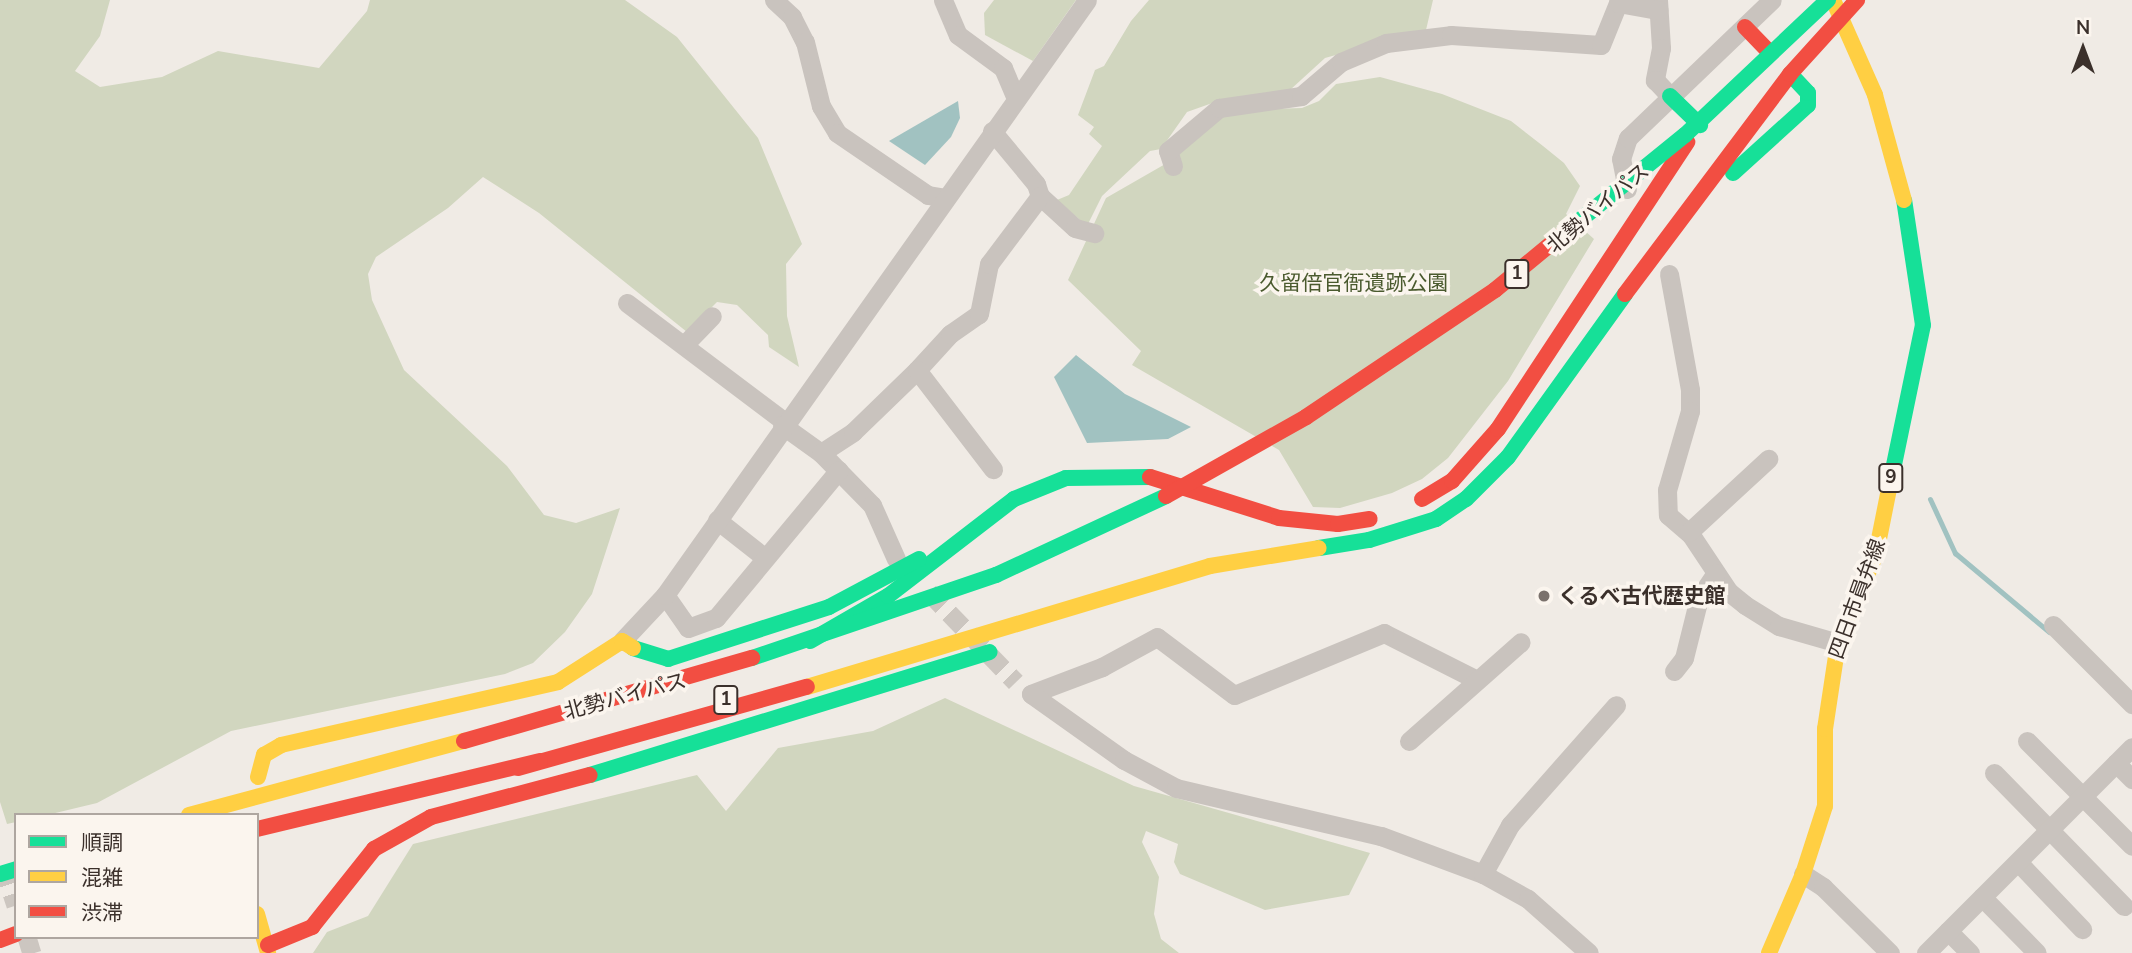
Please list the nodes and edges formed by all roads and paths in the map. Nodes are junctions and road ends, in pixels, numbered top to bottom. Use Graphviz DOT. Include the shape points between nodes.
graph roads {
  1 [pos="774,0"];
  2 [pos="943,0"];
  3 [pos="1087,0"];
  4 [pos="1772,0"];
  5 [pos="1857,0"];
  6 [pos="1834,4"];
  7 [pos="1658,5"];
  8 [pos="1745,27"];
  9 [pos="1770,53"];
  10 [pos="1790,74"];
  11 [pos="1670,96"];
  12 [pos="1016,99"];
  13 [pos="1700,125"];
  14 [pos="992,131"];
  15 [pos="1173,166"];
  16 [pos="1660,177"];
  17 [pos="1040,196"];
  18 [pos="1630,196"];
  19 [pos="945,198"];
  20 [pos="1681,198"];
  21 [pos="1094,233"];
  22 [pos="1669,274"];
  23 [pos="627,303"];
  24 [pos="712,316"];
  25 [pos="684,345"];
  26 [pos="917,370"];
  27 [pos="784,423"];
  28 [pos="821,453"];
  29 [pos="1768,459"];
  30 [pos="839,470"];
  31 [pos="993,470"];
  32 [pos="1166,496"];
  33 [pos="1404,508"];
  34 [pos="1381,516"];
  35 [pos="717,520"];
  36 [pos="1689,532"];
  37 [pos="957,545"];
  38 [pos="764,557"];
  39 [pos="896,559"];
  40 [pos="1210,566"];
  41 [pos="1716,573"];
  42 [pos="665,595"];
  43 [pos="956,608"];
  44 [pos="2053,625"];
  45 [pos="1060,630"];
  46 [pos="622,641"];
  47 [pos="810,641"];
  48 [pos="1521,642"];
  49 [pos="1838,643"];
  50 [pos="1007,647"];
  51 [pos="832,662"];
  52 [pos="1674,671"];
  53 [pos="1477,680"];
  54 [pos="2132,704"];
  55 [pos="1616,705"];
  56 [pos="1409,741"];
  57 [pos="2027,741"];
  58 [pos="2132,747"];
  59 [pos="2116,763"];
  60 [pos="518,768"];
  61 [pos="1993,773"];
  62 [pos="258,777"];
  63 [pos="2132,779"];
  64 [pos="2083,796"];
  65 [pos="401,797"];
  66 [pos="182,813"];
  67 [pos="259,829"];
  68 [pos="2049,830"];
  69 [pos="259,841"];
  70 [pos="2132,846"];
  71 [pos="2018,862"];
  72 [pos="1483,874"];
  73 [pos="1803,874"];
  74 [pos="1982,897"];
  75 [pos="2124,906"];
  76 [pos="259,920"];
  77 [pos="2082,929"];
  78 [pos="1948,930"];
  79 [pos="268,949"];
  80 [pos="1589,953"];
  81 [pos="1769,953"];
  82 [pos="1891,953"];
  83 [pos="1926,953"];
  84 [pos="1970,953"];
  85 [pos="2037,953"];
  1 -- 19 [label="street" via="792,18 805,41 821,106 837,132 928,195"];
  2 -- 12 [label="street" via="958,35 1003,68"];
  3 -- 12 [label="street"];
  4 -- 8 [label="street"];
  5 -- 6 [label="main road"];
  6 -- 9 [label="main road"];
  6 -- 10 [label="main road"];
  6 -- 32 [label="main road, 北勢バイパス / 1, bridge" via="1675,144 1495,290 1306,417"];
  6 -- 49 [label="main road, 四日市員弁線 / 9" via="1875,95 1901,182 1923,325 1882,529"];
  7 -- 11 [label="street" via="1661,48 1655,80"];
  7 -- 15 [label="street" via="1618,3 1601,45 1451,35 1386,43 1341,62 1301,96 1219,108 1168,151"];
  8 -- 9 [label="main road"];
  8 -- 11 [label="street"];
  9 -- 13 [label="main road"];
  10 -- 20 [label="main road"];
  10 -- 20 [label="main road" via="1808,93 1808,105 1729,177"];
  11 -- 13 [label="main road"];
  11 -- 18 [label="street" via="1623,149 1621,169"];
  12 -- 14 [label="street"];
  13 -- 16 [label="main road"];
  14 -- 17 [label="street" via="1036,184"];
  14 -- 19 [label="street"];
  16 -- 20 [label="main road"];
  16 -- 33 [label="main road" via="1498,429 1452,481"];
  17 -- 21 [label="street" via="1075,228"];
  17 -- 26 [label="street" via="989,264 979,314 950,334"];
  19 -- 27 [label="street"];
  20 -- 40 [label="main road" via="1508,457 1466,499 1436,519 1405,531"];
  22 -- 36 [label="street" via="1690,411 1667,490 1668,515"];
  23 -- 25 [label="street"];
  24 -- 25 [label="street"];
  25 -- 27 [label="street"];
  26 -- 28 [label="street" via="853,432"];
  26 -- 31 [label="street"];
  27 -- 28 [label="street"];
  27 -- 35 [label="street"];
  28 -- 30 [label="street"];
  29 -- 36 [label="street"];
  30 -- 38 [label="street"];
  30 -- 39 [label="street" via="872,505"];
  32 -- 43 [label="main road, 北勢バイパス / 1" via="1104,534"];
  32 -- 47 [label="main road, 北勢バイパス / 1" via="996,575"];
  34 -- 37 [label="main road" via="1338,524 1310,523 1279,518 1148,476 1093,474 1053,482 1014,499"];
  35 -- 38 [label="street"];
  35 -- 42 [label="street"];
  36 -- 41 [label="street"];
  37 -- 46 [label="main road" via="897,569 829,607 668,659 642,653"];
  37 -- 47 [label="main road" via="888,596"];
  38 -- 42 [label="street" via="716,618 688,628"];
  40 -- 45 [label="main road" via="1125,608"];
  40 -- 60 [label="main road" via="964,643"];
  41 -- 49 [label="street" via="1745,605 1785,627"];
  41 -- 52 [label="street" via="1699,598 1684,658"];
  42 -- 46 [label="street"];
  44 -- 54 [label="street"];
  46 -- 62 [label="main road" via="584,668 547,685 281,745 264,755"];
  47 -- 66 [label="main road, 北勢バイパス / 1" via="600,704"];
  48 -- 53 [label="street"];
  49 -- 73 [label="main road, 四日市員弁線 / 9" via="1825,729 1825,806"];
  50 -- 79 [label="main road" via="676,752 430,817 374,849 312,927"];
  51 -- 60 [label="main road, 北勢バイパス / 1"];
  53 -- 56 [label="street"];
  53 -- 72 [label="street" via="1384,633 1234,695 1157,637 1102,667 1023,688 1124,760 1177,788 1381,836"];
  55 -- 72 [label="street" via="1510,825 1489,855"];
  57 -- 64 [label="street"];
  58 -- 59 [label="street"];
  59 -- 63 [label="street"];
  59 -- 64 [label="street"];
  60 -- 65 [label="main road, 北勢バイパス / 1"];
  61 -- 68 [label="street"];
  64 -- 68 [label="street"];
  64 -- 70 [label="street"];
  65 -- 67 [label="main road, 北勢バイパス / 1"];
  65 -- 69 [label="main road, 1"];
  68 -- 71 [label="street"];
  68 -- 75 [label="street"];
  71 -- 74 [label="street"];
  71 -- 77 [label="street"];
  72 -- 80 [label="street" via="1528,898"];
  73 -- 81 [label="main road, 四日市員弁線 / 9"];
  73 -- 82 [label="street" via="1823,887"];
  74 -- 78 [label="street"];
  74 -- 85 [label="street"];
  76 -- 79 [label="main road"];
  78 -- 83 [label="street"];
  78 -- 84 [label="street"];
}
